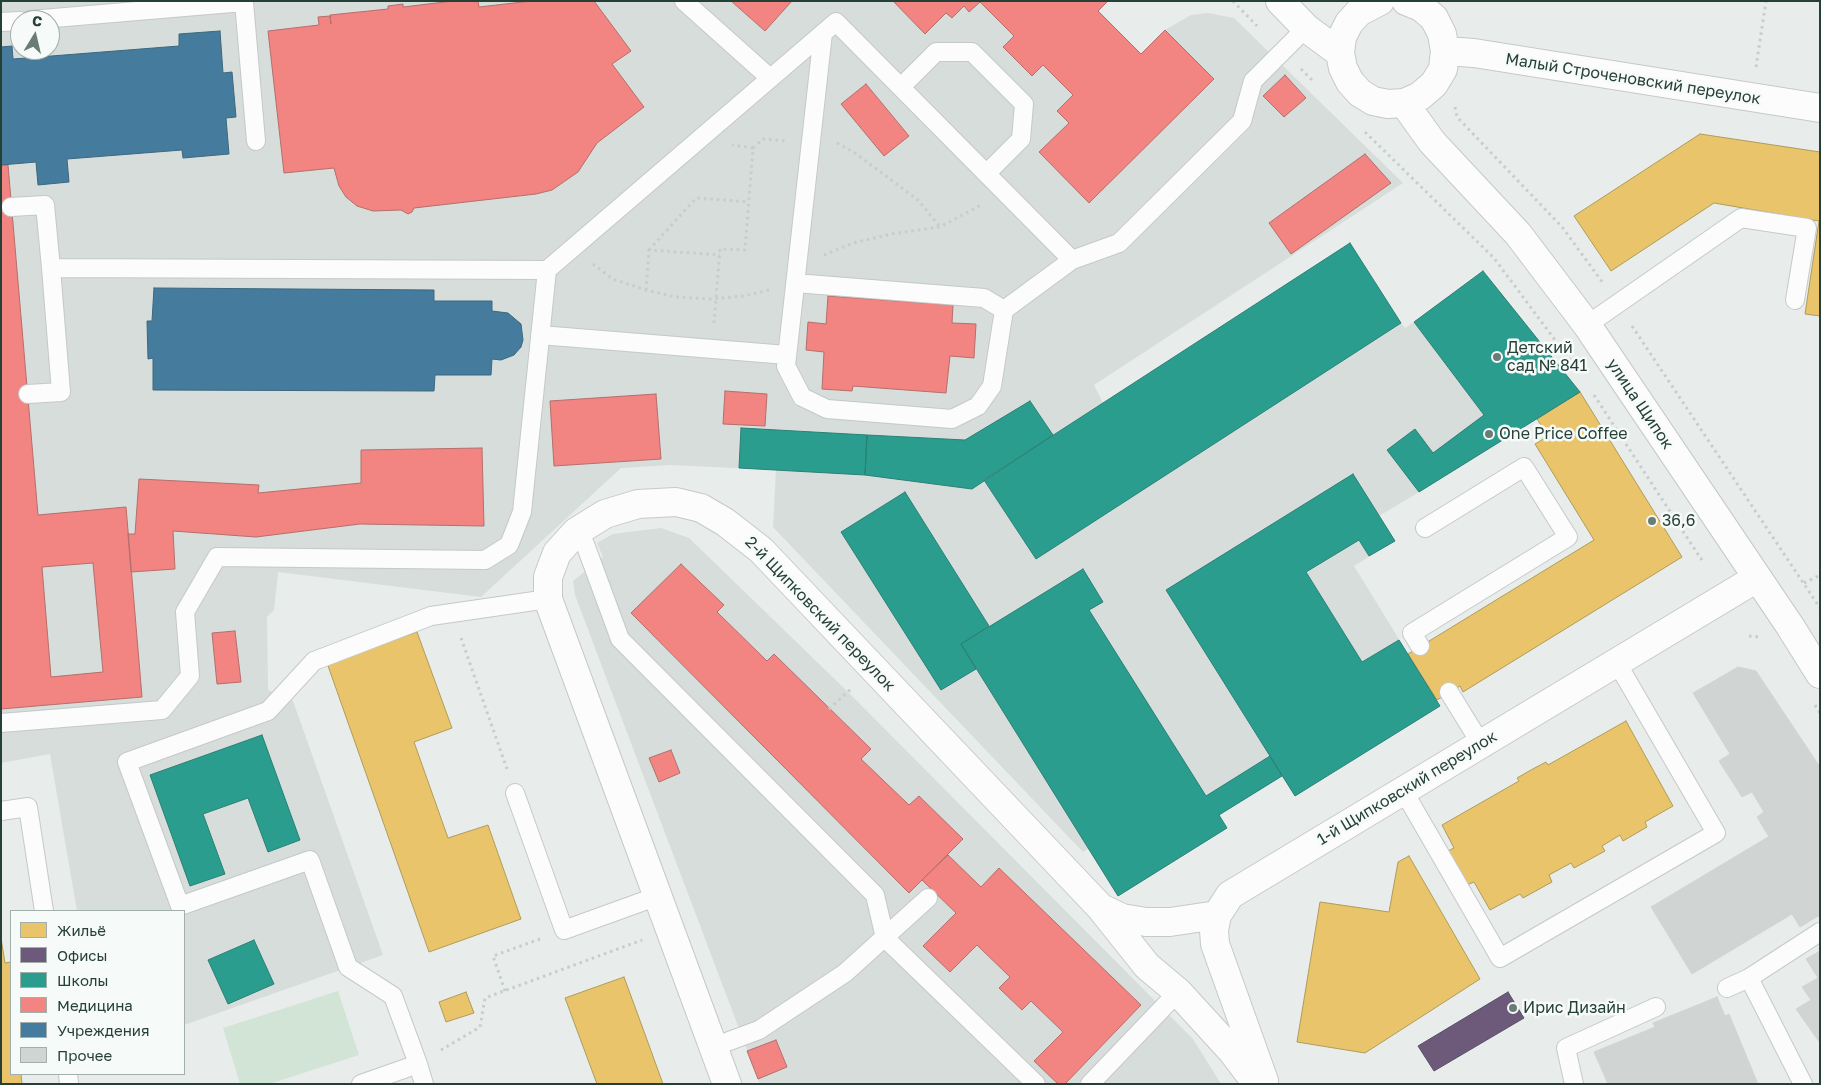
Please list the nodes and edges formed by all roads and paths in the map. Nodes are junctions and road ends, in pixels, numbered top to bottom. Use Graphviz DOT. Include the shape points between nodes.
graph roads {
  1 [pos="684,1"];
  2 [pos="1233,1"];
  3 [pos="1280,1"];
  4 [pos="1380,1"];
  5 [pos="1406,1"];
  6 [pos="1766,1"];
  7 [pos="245,2"];
  8 [pos="60,17"];
  9 [pos="1306,28"];
  10 [pos="823,32"];
  11 [pos="1283,51"];
  12 [pos="1445,51"];
  13 [pos="1340,53"];
  14 [pos="1755,74"];
  15 [pos="770,78"];
  16 [pos="1316,84"];
  17 [pos="901,86"];
  18 [pos="1454,100"];
  19 [pos="1404,103"];
  20 [pos="1820,108"];
  21 [pos="1364,131"];
  22 [pos="811,136"];
  23 [pos="256,141"];
  24 [pos="697,141"];
  25 [pos="753,148"];
  26 [pos="1408,167"];
  27 [pos="1404,171"];
  28 [pos="987,173"];
  29 [pos="748,202"];
  30 [pos="12,208"];
  31 [pos="940,227"];
  32 [pos="649,250"];
  33 [pos="720,256"];
  34 [pos="1072,260"];
  35 [pos="50,268"];
  36 [pos="548,270"];
  37 [pos="795,283"];
  38 [pos="646,290"];
  39 [pos="1795,300"];
  40 [pos="1618,305"];
  41 [pos="1004,310"];
  42 [pos="1587,325"];
  43 [pos="540,335"];
  44 [pos="712,349"];
  45 [pos="787,355"];
  46 [pos="1576,369"];
  47 [pos="1590,390"];
  48 [pos="28,394"];
  49 [pos="1424,528"];
  50 [pos="576,532"];
  51 [pos="1700,559"];
  52 [pos="1820,575"];
  53 [pos="1757,578"];
  54 [pos="1804,583"];
  55 [pos="548,599"];
  56 [pos="1820,608"];
  57 [pos="452,613"];
  58 [pos="1420,646"];
  59 [pos="1617,663"];
  60 [pos="1820,674"];
  61 [pos="854,687"];
  62 [pos="1449,692"];
  63 [pos="829,709"];
  64 [pos="1,723"];
  65 [pos="1481,744"];
  66 [pos="1403,790"];
  67 [pos="515,793"];
  68 [pos="1,811"];
  69 [pos="658,896"];
  70 [pos="928,898"];
  71 [pos="1100,907"];
  72 [pos="44,910"];
  73 [pos="1217,915"];
  74 [pos="564,930"];
  75 [pos="1820,932"];
  76 [pos="885,938"];
  77 [pos="642,940"];
  78 [pos="1749,978"];
  79 [pos="1727,988"];
  80 [pos="506,991"];
  81 [pos="1178,992"];
  82 [pos="1656,1007"];
  83 [pos="713,1047"];
  84 [pos="418,1064"];
  85 [pos="361,1084"];
  86 [pos="424,1084"];
  87 [pos="727,1084"];
  88 [pos="1036,1084"];
  89 [pos="1090,1084"];
  90 [pos="1257,1084"];
  91 [pos="1266,1084"];
  92 [pos="1574,1084"];
  93 [pos="1803,1084"];
  1 -- 15 [label="lane"];
  2 -- 11 [label="path"];
  3 -- 9 [label="street"];
  4 -- 13 [label="street" via="1359,12 1349,23 1342,37"];
  5 -- 12 [label="street" via="1421,7 1434,18 1442,34"];
  6 -- 14 [label="path"];
  7 -- 8 [label="lane"];
  7 -- 23 [label="lane"];
  9 -- 11 [label="lane"];
  9 -- 13 [label="street"];
  10 -- 15 [label="lane"];
  10 -- 17 [label="lane" via="836,22"];
  10 -- 22 [label="lane"];
  11 -- 16 [label="path"];
  11 -- 34 [label="lane" via="1252,82 1242,121 1119,243"];
  12 -- 19 [label="street" via="1443,69 1434,84 1420,96"];
  12 -- 20 [label="street, Малый Строченовский переулок"];
  13 -- 19 [label="street" via="1343,68 1360,93 1373,101"];
  15 -- 24 [label="lane"];
  17 -- 28 [label="lane"];
  17 -- 28 [label="lane" via="936,52 972,52 1024,104 1021,139"];
  18 -- 40 [label="path" via="1457,117 1562,227"];
  19 -- 42 [label="street, улица Щипок" via="1432,142 1518,234"];
  21 -- 27 [label="path"];
  22 -- 25 [label="path" via="763,138"];
  22 -- 31 [label="path" via="855,153 918,200"];
  22 -- 37 [label="lane"];
  24 -- 25 [label="path"];
  24 -- 36 [label="lane"];
  25 -- 29 [label="path"];
  26 -- 27 [label="path"];
  27 -- 46 [label="path" via="1494,258"];
  28 -- 34 [label="lane"];
  29 -- 32 [label="path" via="696,198"];
  29 -- 33 [label="path" via="745,250 720,249"];
  30 -- 35 [label="lane" via="45,205"];
  32 -- 33 [label="path"];
  32 -- 38 [label="path"];
  33 -- 44 [label="path"];
  34 -- 41 [label="lane"];
  35 -- 36 [label="lane"];
  35 -- 48 [label="lane" via="61,392"];
  36 -- 43 [label="lane"];
  37 -- 41 [label="lane" via="984,298"];
  37 -- 45 [label="lane"];
  39 -- 40 [label="lane" via="1807,228 1740,218"];
  40 -- 42 [label="lane"];
  40 -- 54 [label="path"];
  41 -- 45 [label="lane" via="992,386 978,406 952,419 827,409 802,397 786,366"];
  42 -- 53 [label="street, улица Щипок"];
  43 -- 44 [label="lane"];
  43 -- 64 [label="lane" via="522,512 509,545 485,560 217,557 184,612 190,676 162,710"];
  44 -- 45 [label="lane"];
  47 -- 51 [label="path"];
  49 -- 58 [label="lane" via="1524,467 1568,537 1412,633"];
  50 -- 55 [label="street, 2-й Щипковский переулок" via="557,553 548,577"];
  50 -- 71 [label="street, 2-й Щипковский переулок" via="605,514 638,504 676,502 701,508 726,522 760,550"];
  50 -- 76 [label="lane" via="585,544 620,640 875,896"];
  52 -- 54 [label="path"];
  53 -- 59 [label="street, 1-й Щипковский переулок"];
  53 -- 60 [label="street, улица Щипок"];
  54 -- 56 [label="path"];
  55 -- 57 [label="lane"];
  55 -- 69 [label="street, 2-й Щипковский переулок"];
  57 -- 67 [label="path"];
  57 -- 84 [label="lane" via="431,616 314,661 268,711 127,762 180,906 310,860 348,967 393,996"];
  59 -- 65 [label="street, 1-й Щипковский переулок"];
  59 -- 66 [label="lane" via="1716,833 1500,958"];
  61 -- 63 [label="path"];
  62 -- 65 [label="lane"];
  65 -- 66 [label="street, 1-й Щипковский переулок"];
  66 -- 73 [label="street, 1-й Щипковский переулок" via="1230,895"];
  67 -- 74 [label="lane"];
  68 -- 72 [label="lane" via="28,807"];
  69 -- 74 [label="lane"];
  69 -- 83 [label="street, 2-й Щипковский переулок"];
  70 -- 76 [label="lane"];
  71 -- 73 [label="street, 2-й Щипковский переулок" via="1122,918 1146,922"];
  71 -- 81 [label="street, 2-й Щипковский переулок" via="1147,966"];
  73 -- 91 [label="street, 1-й Щипковский переулок" via="1215,944"];
  74 -- 80 [label="path" via="493,956"];
  75 -- 78 [label="lane"];
  76 -- 83 [label="lane" via="845,974 758,1030"];
  76 -- 88 [label="lane"];
  77 -- 80 [label="path"];
  78 -- 79 [label="lane"];
  78 -- 93 [label="lane"];
  80 -- 84 [label="path" via="485,998 480,1027"];
  81 -- 89 [label="lane"];
  81 -- 90 [label="street, 2-й Щипковский переулок" via="1232,1051"];
  82 -- 92 [label="lane" via="1566,1048"];
  83 -- 87 [label="street, 2-й Щипковский переулок"];
  84 -- 85 [label="lane"];
  84 -- 86 [label="lane"];
}
